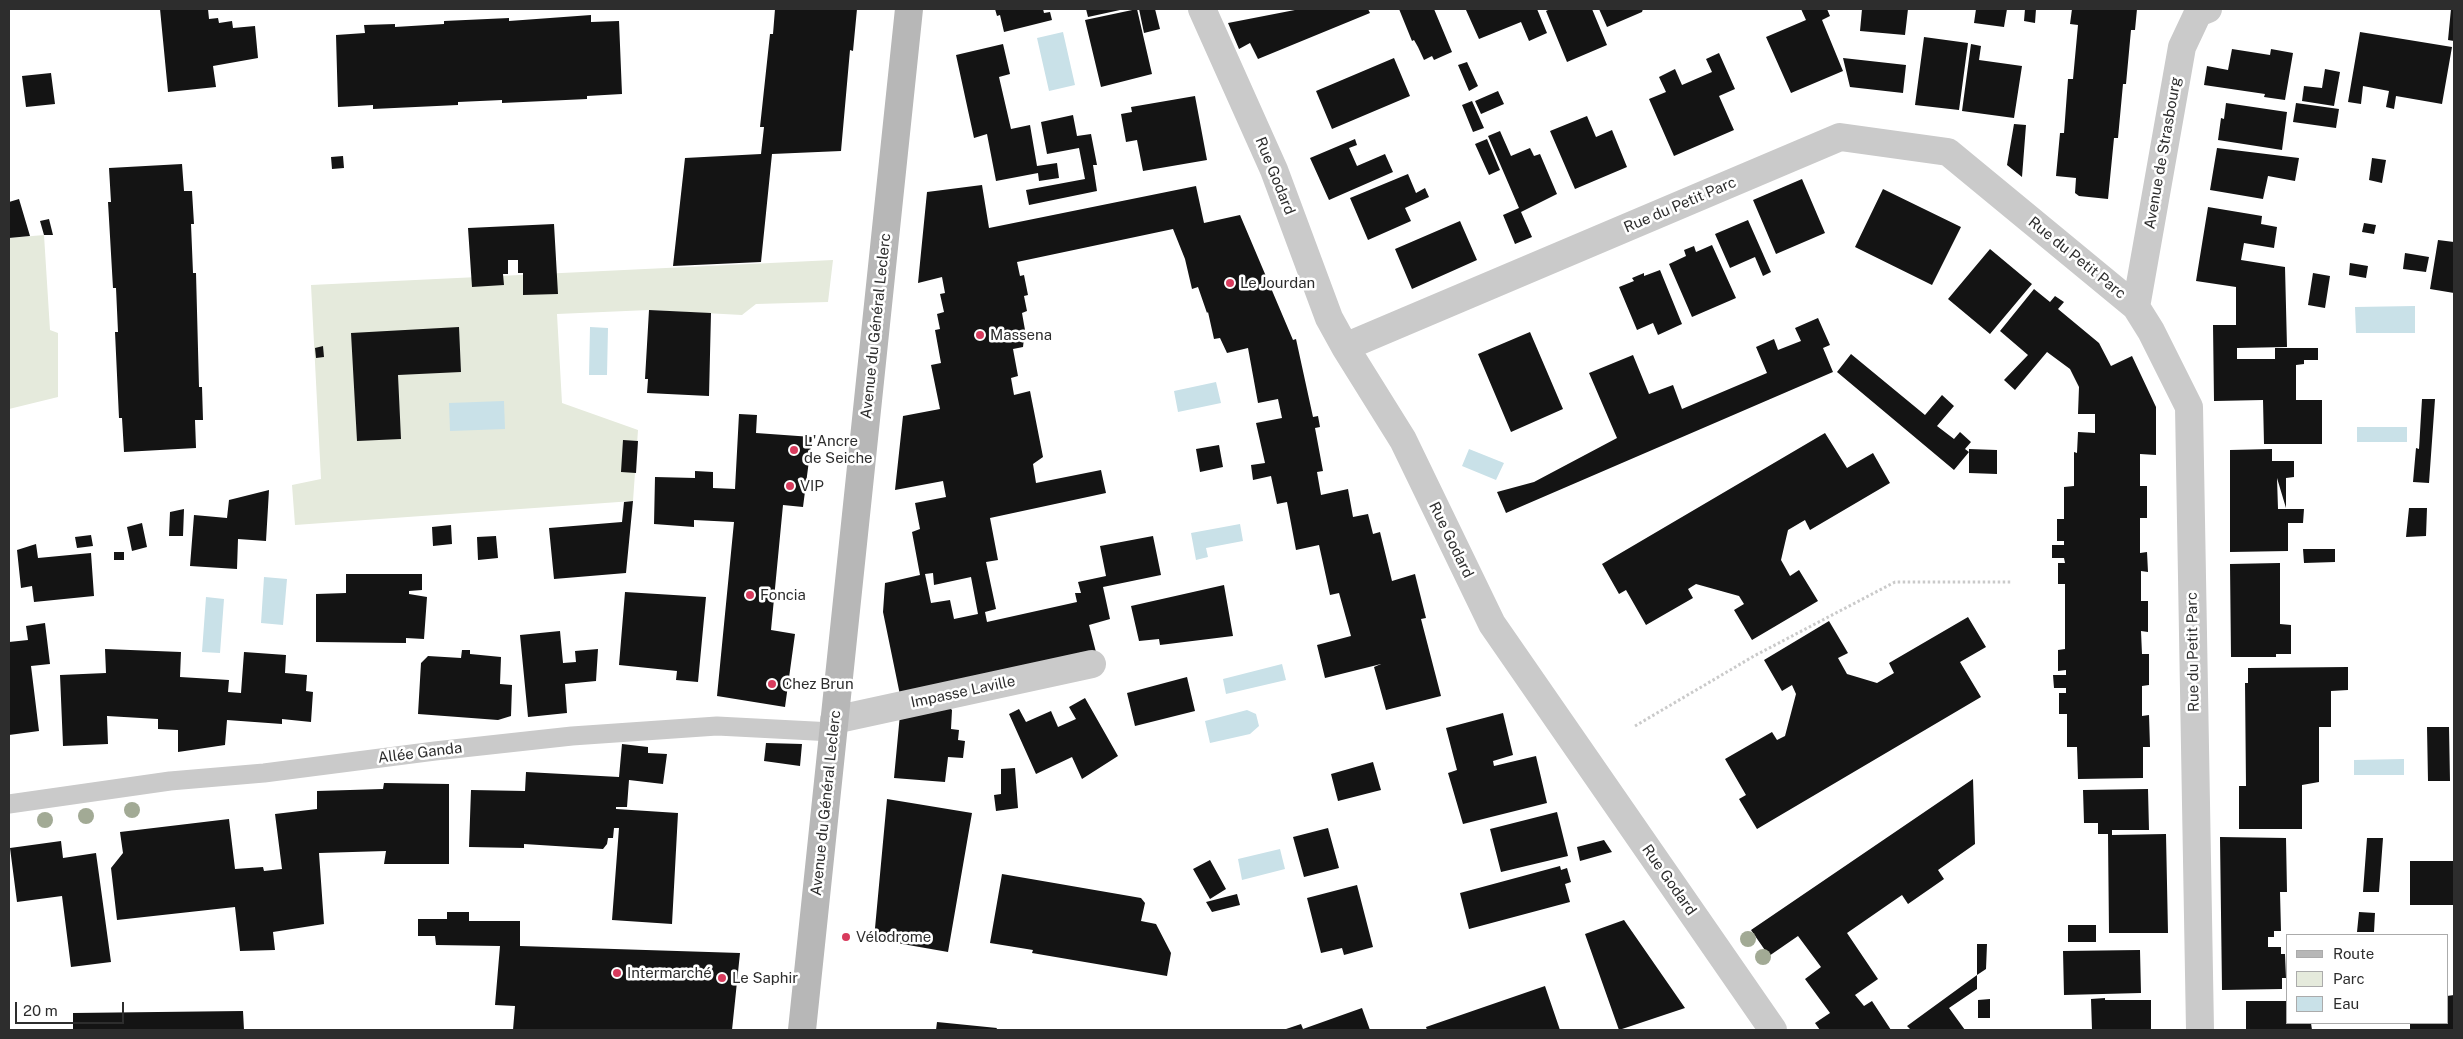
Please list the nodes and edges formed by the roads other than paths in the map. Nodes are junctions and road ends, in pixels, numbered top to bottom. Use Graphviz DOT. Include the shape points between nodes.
graph roads {
  1 [pos="909,9"];
  2 [pos="1202,9"];
  3 [pos="2208,9"];
  4 [pos="2136,307"];
  5 [pos="1345,347"];
  6 [pos="1092,664"];
  7 [pos="834,726"];
  8 [pos="9,804"];
  9 [pos="802,1030"];
  10 [pos="1773,1030"];
  11 [pos="2200,1030"];
  1 -- 7 [label="main road, Avenue du Général Leclerc"];
  2 -- 5 [label="street, Rue Godard" via="1274,170 1329,318"];
  3 -- 4 [label="street, Avenue de Strasbourg" via="2198,13 2182,46"];
  4 -- 5 [label="street, Rue du Petit Parc" via="1948,152 1840,137"];
  4 -- 11 [label="street, Rue du Petit Parc" via="2152,331 2189,407"];
  5 -- 10 [label="street, Rue Godard" via="1403,440 1492,624"];
  6 -- 7 [label="street, Impasse Laville"];
  7 -- 8 [label="lane, Allée Ganda" via="717,726 572,736 264,773 170,781"];
  7 -- 9 [label="main road, Avenue du Général Leclerc"];
}
